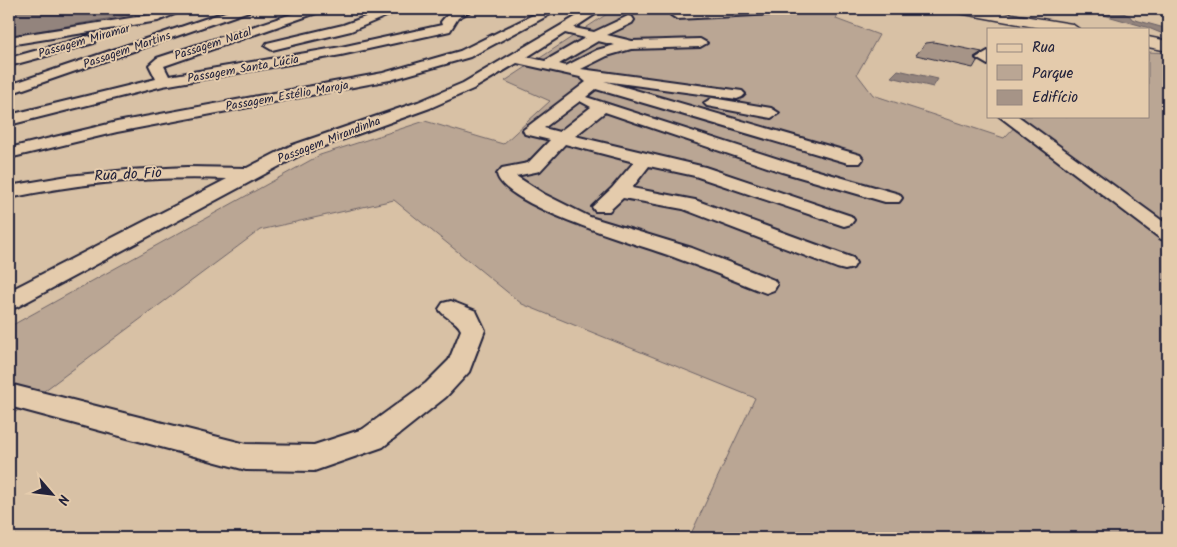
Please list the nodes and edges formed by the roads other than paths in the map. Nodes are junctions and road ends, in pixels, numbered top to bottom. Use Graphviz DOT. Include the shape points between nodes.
graph roads {
  1 [pos="182,9"];
  2 [pos="244,9"];
  3 [pos="318,9"];
  4 [pos="397,9"];
  5 [pos="468,9"];
  6 [pos="554,9"];
  7 [pos="597,9"];
  8 [pos="959,9"];
  9 [pos="777,10"];
  10 [pos="992,12"];
  11 [pos="676,15"];
  12 [pos="158,17"];
  13 [pos="628,20"];
  14 [pos="1041,26"];
  15 [pos="1062,28"];
  16 [pos="563,29"];
  17 [pos="598,36"];
  18 [pos="9,41"];
  19 [pos="1150,42"];
  20 [pos="700,43"];
  21 [pos="272,46"];
  22 [pos="1168,46"];
  23 [pos="635,50"];
  24 [pos="515,58"];
  25 [pos="9,62"];
  26 [pos="548,65"];
  27 [pos="583,76"];
  28 [pos="165,82"];
  29 [pos="9,90"];
  30 [pos="737,94"];
  31 [pos="575,97"];
  32 [pos="710,103"];
  33 [pos="603,106"];
  34 [pos="771,113"];
  35 [pos="1010,118"];
  36 [pos="9,120"];
  37 [pos="562,138"];
  38 [pos="9,153"];
  39 [pos="761,159"];
  40 [pos="854,159"];
  41 [pos="645,160"];
  42 [pos="248,174"];
  43 [pos="738,182"];
  44 [pos="9,192"];
  45 [pos="619,192"];
  46 [pos="892,198"];
  47 [pos="602,207"];
  48 [pos="844,220"];
  49 [pos="1168,235"];
  50 [pos="845,263"];
  51 [pos="766,285"];
  52 [pos="9,301"];
  53 [pos="450,308"];
  54 [pos="9,395"];
  1 -- 12 [label="street"];
  2 -- 29 [label="street, Passagem Martins"];
  3 -- 28 [label="street, Passagem Natal" via="162,61 156,65"];
  4 -- 21 [label="street" via="339,30"];
  5 -- 28 [label="street, Passagem Santa Lúcia" via="449,18 446,28 416,36"];
  6 -- 38 [label="street, Passagem Estélio Maroja" via="465,54 394,74 117,127"];
  7 -- 16 [label="street, Passagem Mirandinha"];
  8 -- 10 [label="main road"];
  9 -- 11 [label="street"];
  10 -- 14 [label="main road"];
  12 -- 18 [label="street"];
  12 -- 25 [label="street, Passagem Miramar" via="117,32"];
  13 -- 17 [label="street"];
  14 -- 15 [label="main road"];
  16 -- 17 [label="street"];
  16 -- 24 [label="street, Passagem Mirandinha"];
  17 -- 23 [label="street"];
  17 -- 26 [label="street"];
  19 -- 22 [label="main road"];
  20 -- 23 [label="street"];
  23 -- 27 [label="street" via="602,53"];
  24 -- 26 [label="street"];
  24 -- 42 [label="street, Passagem Mirandinha" via="445,97 296,150"];
  26 -- 27 [label="street"];
  27 -- 31 [label="street"];
  27 -- 32 [label="street"];
  27 -- 32 [label="street"];
  28 -- 36 [label="street, Passagem Santa Lúcia"];
  30 -- 32 [label="street"];
  31 -- 33 [label="street"];
  31 -- 37 [label="street" via="530,129"];
  32 -- 34 [label="street"];
  32 -- 40 [label="street"];
  33 -- 37 [label="street"];
  33 -- 39 [label="street"];
  35 -- 49 [label="street"];
  37 -- 41 [label="street"];
  37 -- 51 [label="street" via="534,167 508,172 507,179 536,198 583,221 684,253"];
  39 -- 43 [label="street"];
  39 -- 46 [label="street"];
  41 -- 43 [label="street"];
  41 -- 45 [label="street"];
  42 -- 44 [label="street, Rua do Fio" via="87,177"];
  42 -- 52 [label="street, Passagem Mirandinha"];
  43 -- 48 [label="street"];
  45 -- 47 [label="street"];
  45 -- 50 [label="street" via="688,204"];
  53 -- 54 [label="street" via="466,317 473,330 460,364 454,371 436,390 373,438 314,458 246,457"];
}
